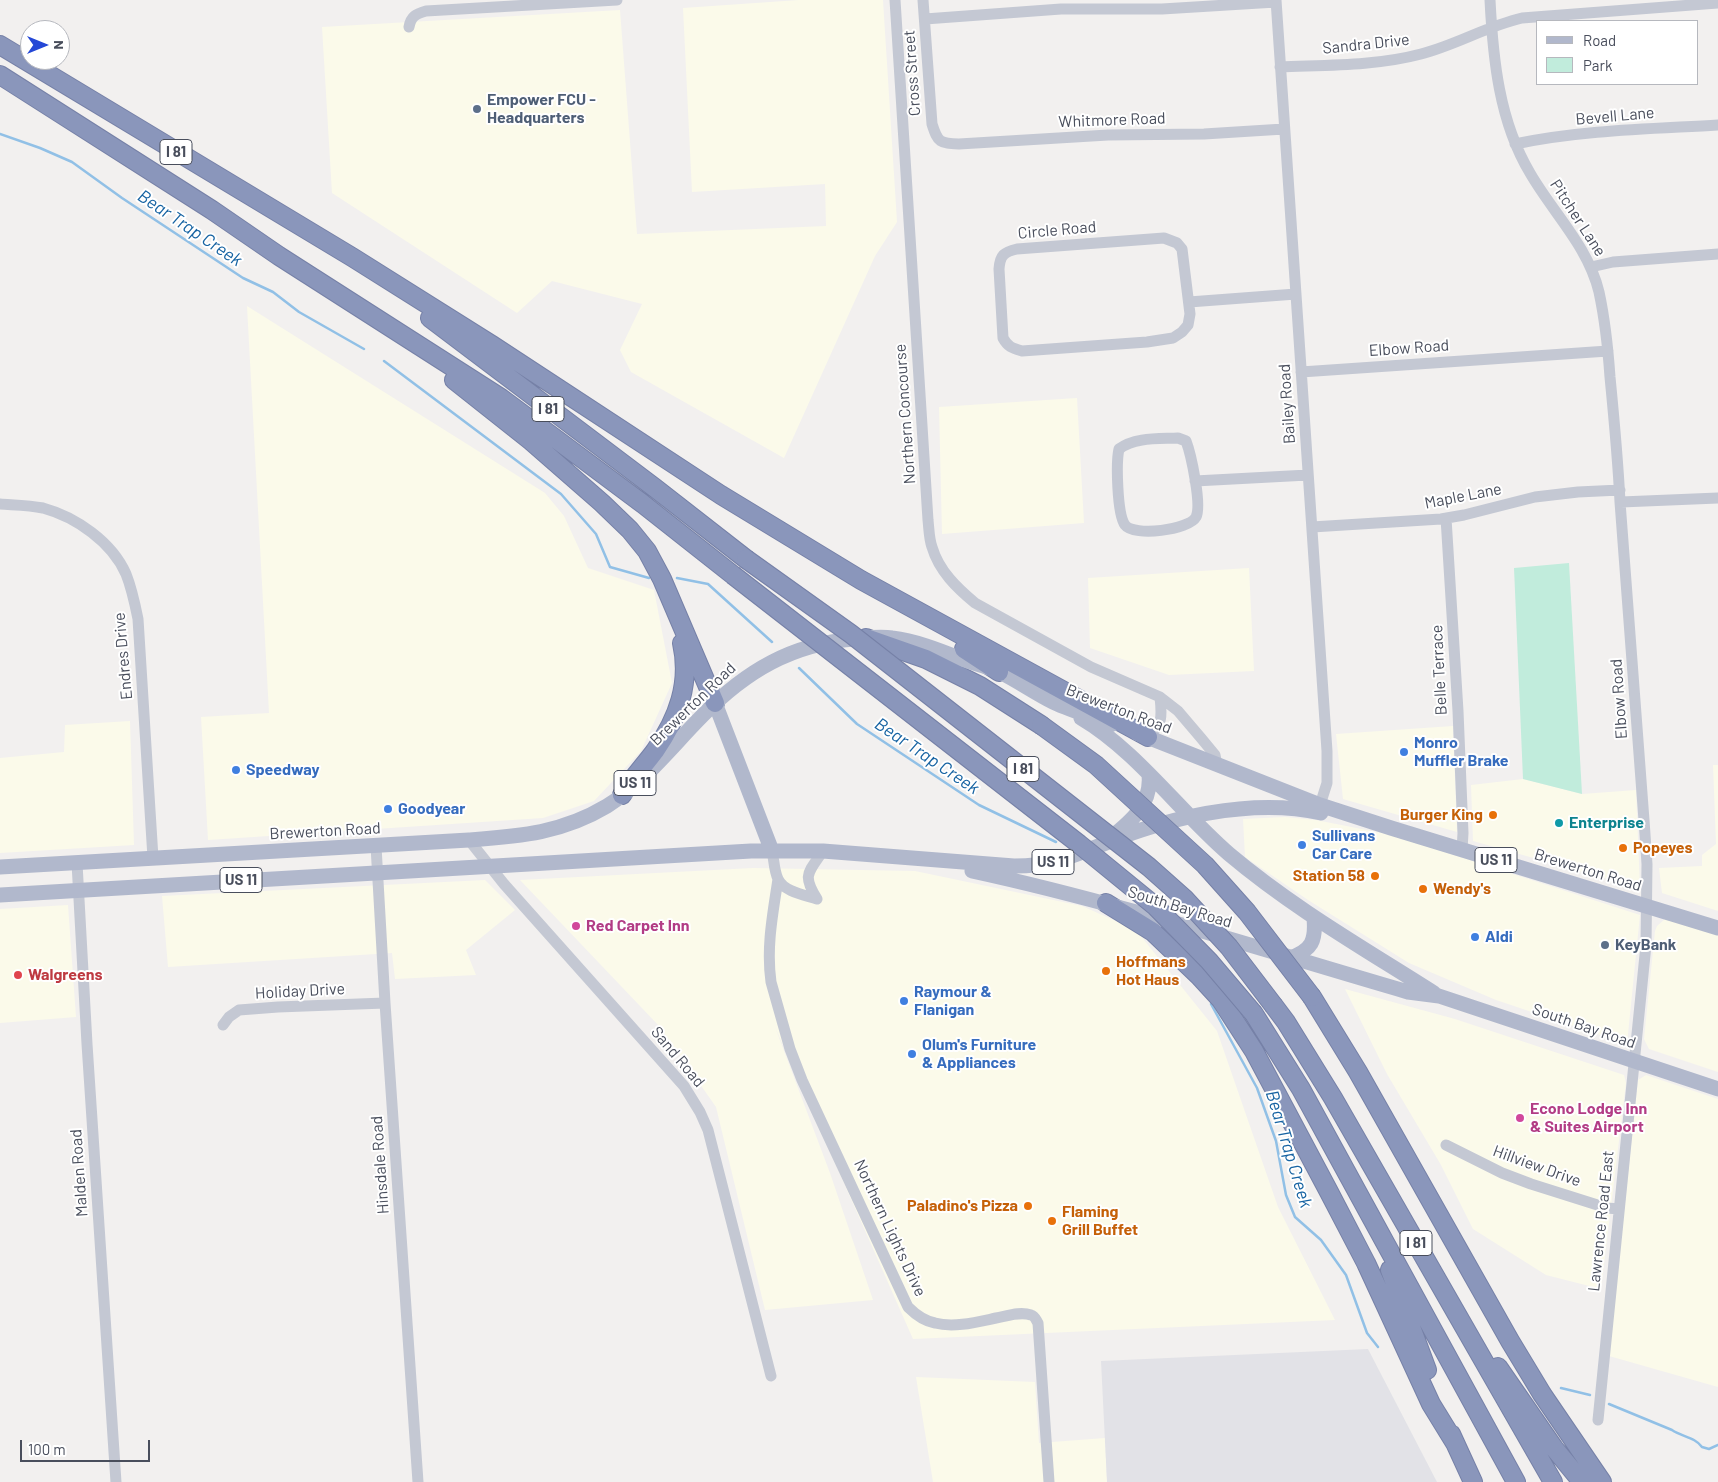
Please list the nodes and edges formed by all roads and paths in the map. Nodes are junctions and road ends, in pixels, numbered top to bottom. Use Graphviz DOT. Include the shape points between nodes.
graph roads {
  1 [pos="617,0"];
  2 [pos="895,0"];
  3 [pos="923,0"];
  4 [pos="1490,0"];
  5 [pos="1276,1"];
  6 [pos="1718,3"];
  7 [pos="463,4"];
  8 [pos="925,19"];
  9 [pos="409,27"];
  10 [pos="1491,27"];
  11 [pos="0,45"];
  12 [pos="1280,67"];
  13 [pos="0,75"];
  14 [pos="1718,125"];
  15 [pos="1284,129"];
  16 [pos="941,142"];
  17 [pos="1515,144"];
  18 [pos="1718,254"];
  19 [pos="352,258"];
  20 [pos="1591,267"];
  21 [pos="1296,294"];
  22 [pos="1189,302"];
  23 [pos="380,320"];
  24 [pos="1608,351"];
  25 [pos="1301,372"];
  26 [pos="1308,475"];
  27 [pos="1195,482"];
  28 [pos="1620,490"];
  29 [pos="1718,498"];
  30 [pos="1620,502"];
  31 [pos="0,504"];
  32 [pos="1446,518"];
  33 [pos="1312,527"];
  34 [pos="861,580"];
  35 [pos="673,606"];
  36 [pos="866,638"];
  37 [pos="999,672"];
  38 [pos="1160,697"];
  39 [pos="1054,702"];
  40 [pos="716,703"];
  41 [pos="1148,737"];
  42 [pos="1217,765"];
  43 [pos="1149,775"];
  44 [pos="622,795"];
  45 [pos="1320,805"];
  46 [pos="1305,810"];
  47 [pos="1189,816"];
  48 [pos="1391,828"];
  49 [pos="469,840"];
  50 [pos="376,846"];
  51 [pos="1100,846"];
  52 [pos="1462,850"];
  53 [pos="772,851"];
  54 [pos="823,851"];
  55 [pos="910,857"];
  56 [pos="154,858"];
  57 [pos="77,863"];
  58 [pos="0,867"];
  59 [pos="490,867"];
  60 [pos="377,873"];
  61 [pos="778,879"];
  62 [pos="79,890"];
  63 [pos="0,895"];
  64 [pos="1106,903"];
  65 [pos="1647,906"];
  66 [pos="1314,918"];
  67 [pos="1718,928"];
  68 [pos="1290,958"];
  69 [pos="1439,996"];
  70 [pos="385,1003"];
  71 [pos="223,1025"];
  72 [pos="1634,1062"];
  73 [pos="1718,1089"];
  74 [pos="1446,1145"];
  75 [pos="1618,1209"];
  76 [pos="1371,1216"];
  77 [pos="1435,1277"];
  78 [pos="771,1376"];
  79 [pos="1598,1420"];
  80 [pos="1455,1444"];
  81 [pos="116,1482"];
  82 [pos="418,1482"];
  83 [pos="1049,1482"];
  84 [pos="1473,1482"];
  85 [pos="1516,1482"];
  86 [pos="1553,1482"];
  87 [pos="1582,1482"];
  88 [pos="1602,1482"];
  1 -- 7 [label="street"];
  2 -- 38 [label="street, Northern Concourse" via="932,547 942,569 975,603 1091,667"];
  3 -- 8 [label="street, Cross Street"];
  4 -- 10 [label="street, Pitcher Lane"];
  5 -- 8 [label="street" via="1162,10 1061,9"];
  5 -- 12 [label="street, Bailey Road"];
  6 -- 10 [label="street, Sandra Drive" via="1551,14"];
  7 -- 9 [label="street" via="416,14"];
  8 -- 16 [label="street, Cross Street" via="932,124"];
  10 -- 12 [label="street, Sandra Drive" via="1423,54 1357,63"];
  10 -- 17 [label="street, Pitcher Lane" via="1500,94"];
  11 -- 19 [label="highway, I 81"];
  12 -- 15 [label="street, Bailey Road"];
  13 -- 23 [label="highway, I 81"];
  14 -- 17 [label="street, Bevell Lane" via="1600,132"];
  15 -- 16 [label="street, Whitmore Road" via="959,144"];
  15 -- 21 [label="street, Bailey Road"];
  17 -- 20 [label="street, Pitcher Lane" via="1536,184"];
  18 -- 20 [label="street" via="1613,262"];
  19 -- 34 [label="highway" via="721,495"];
  19 -- 77 [label="highway, I 81, bridge" via="746,559 852,634 1150,867 1229,947 1286,1022"];
  20 -- 24 [label="street, Pitcher Lane" via="1603,313"];
  21 -- 22 [label="street"];
  21 -- 25 [label="street, Bailey Road"];
  22 -- 22 [label="street, Circle Road" via="1188,325 1173,338 1017,350 1003,338 1000,260 1003,254 1017,249 1164,238 1177,243 1182,249"];
  23 -- 35 [label="highway" via="531,442 630,530 647,551"];
  23 -- 76 [label="highway, I 81, bridge" via="501,398 643,504 1155,906 1209,961 1254,1014 1301,1089"];
  24 -- 25 [label="street, Elbow Road"];
  24 -- 28 [label="street, Pitcher Lane"];
  25 -- 26 [label="street, Bailey Road"];
  26 -- 27 [label="street"];
  26 -- 33 [label="street, Bailey Road"];
  27 -- 27 [label="street" via="1198,514 1190,524 1157,530 1133,530 1125,526 1120,514 1118,449 1126,444 1152,439 1178,438 1186,441"];
  28 -- 30 [label="street, Elbow Road"];
  28 -- 32 [label="street, Maple Lane" via="1535,497"];
  29 -- 30 [label="street"];
  30 -- 65 [label="street, Elbow Road" via="1647,856"];
  31 -- 56 [label="street, Endres Drive" via="41,508 60,514 104,544 125,573 134,595 138,619"];
  32 -- 33 [label="street, Maple Lane"];
  32 -- 52 [label="street, Belle Terrace" via="1458,711"];
  33 -- 45 [label="street, Bailey Road" via="1327,751 1327,783"];
  34 -- 37 [label="highway"];
  34 -- 41 [label="highway"];
  35 -- 40 [label="highway"];
  35 -- 44 [label="highway" via="686,660 685,684 671,725"];
  36 -- 37 [label="main road, Brewerton Road / US 11" via="892,638 928,646"];
  36 -- 40 [label="main road, Brewerton Road / US 11" via="822,643 782,656 741,680"];
  36 -- 88 [label="highway, bridge" via="926,658 980,686 1041,725 1096,765 1205,865 1248,912 1312,997 1510,1341"];
  37 -- 39 [label="main road, Brewerton Road / US 11"];
  38 -- 41 [label="street" via="1160,725"];
  38 -- 42 [label="street, Northern Concourse" via="1178,711 1201,738 1215,755"];
  39 -- 41 [label="main road, Brewerton Road / US 11"];
  39 -- 43 [label="main road, South Bay Road" via="1089,723"];
  40 -- 44 [label="main road, Brewerton Road / US 11"];
  40 -- 53 [label="main road"];
  41 -- 42 [label="main road, Brewerton Road / US 11"];
  42 -- 45 [label="main road, Brewerton Road / US 11"];
  43 -- 47 [label="main road, South Bay Road"];
  43 -- 51 [label="main road" via="1145,802 1136,816"];
  44 -- 49 [label="main road, Brewerton Road / US 11" via="595,813 563,826 524,836"];
  45 -- 46 [label="main road"];
  45 -- 48 [label="main road, Brewerton Road / US 11"];
  46 -- 47 [label="main road, Brewerton Road / US 11" via="1252,808"];
  46 -- 48 [label="main road, Brewerton Road / US 11"];
  47 -- 51 [label="main road, Brewerton Road / US 11"];
  47 -- 66 [label="main road, South Bay Road" via="1262,881"];
  48 -- 52 [label="main road, Brewerton Road / US 11"];
  49 -- 50 [label="main road, Brewerton Road / US 11"];
  49 -- 59 [label="street, Sand Road"];
  50 -- 56 [label="main road, Brewerton Road / US 11"];
  50 -- 60 [label="street, Hinsdale Road"];
  51 -- 55 [label="main road, Brewerton Road / US 11" via="1040,865 1014,866"];
  52 -- 65 [label="main road, Brewerton Road / US 11"];
  53 -- 54 [label="main road, Brewerton Road / US 11"];
  53 -- 59 [label="main road, Brewerton Road / US 11"];
  53 -- 61 [label="street"];
  54 -- 55 [label="main road, Brewerton Road / US 11"];
  54 -- 61 [label="street" via="808,875 809,886 817,899 797,893"];
  55 -- 64 [label="main road, South Bay Road"];
  56 -- 57 [label="main road, Brewerton Road / US 11"];
  57 -- 58 [label="main road, Brewerton Road / US 11"];
  57 -- 62 [label="street, Malden Road"];
  59 -- 60 [label="main road, Brewerton Road / US 11"];
  59 -- 78 [label="street, Sand Road" via="684,1086 700,1112 708,1130"];
  60 -- 62 [label="main road, Brewerton Road / US 11"];
  60 -- 70 [label="street, Hinsdale Road"];
  61 -- 83 [label="street, Northern Lights Drive" via="769,945 771,982 802,1080 908,1307 926,1321 937,1324 977,1322 1019,1313 1036,1318"];
  62 -- 63 [label="main road, Brewerton Road / US 11"];
  62 -- 81 [label="street, Malden Road"];
  64 -- 68 [label="main road, South Bay Road"];
  64 -- 80 [label="highway" via="1153,932 1199,976 1221,1000 1254,1051 1334,1200 1432,1404"];
  65 -- 67 [label="main road, Brewerton Road / US 11"];
  65 -- 72 [label="street, Lawrence Road East"];
  66 -- 68 [label="main road" via="1314,936 1310,946"];
  66 -- 69 [label="main road, South Bay Road"];
  68 -- 69 [label="main road, South Bay Road" via="1408,992"];
  69 -- 72 [label="main road, South Bay Road"];
  70 -- 71 [label="street, Holiday Drive" via="239,1010"];
  70 -- 82 [label="street, Hinsdale Road"];
  72 -- 73 [label="main road, South Bay Road"];
  72 -- 75 [label="street, Lawrence Road East"];
  74 -- 75 [label="street, Hillview Drive" via="1531,1184"];
  75 -- 79 [label="street, Lawrence Road East"];
  76 -- 80 [label="highway"];
  76 -- 85 [label="highway, I 81"];
  77 -- 86 [label="highway, I 81"];
  77 -- 87 [label="highway" via="1554,1448"];
  80 -- 84 [label="highway"];
}
